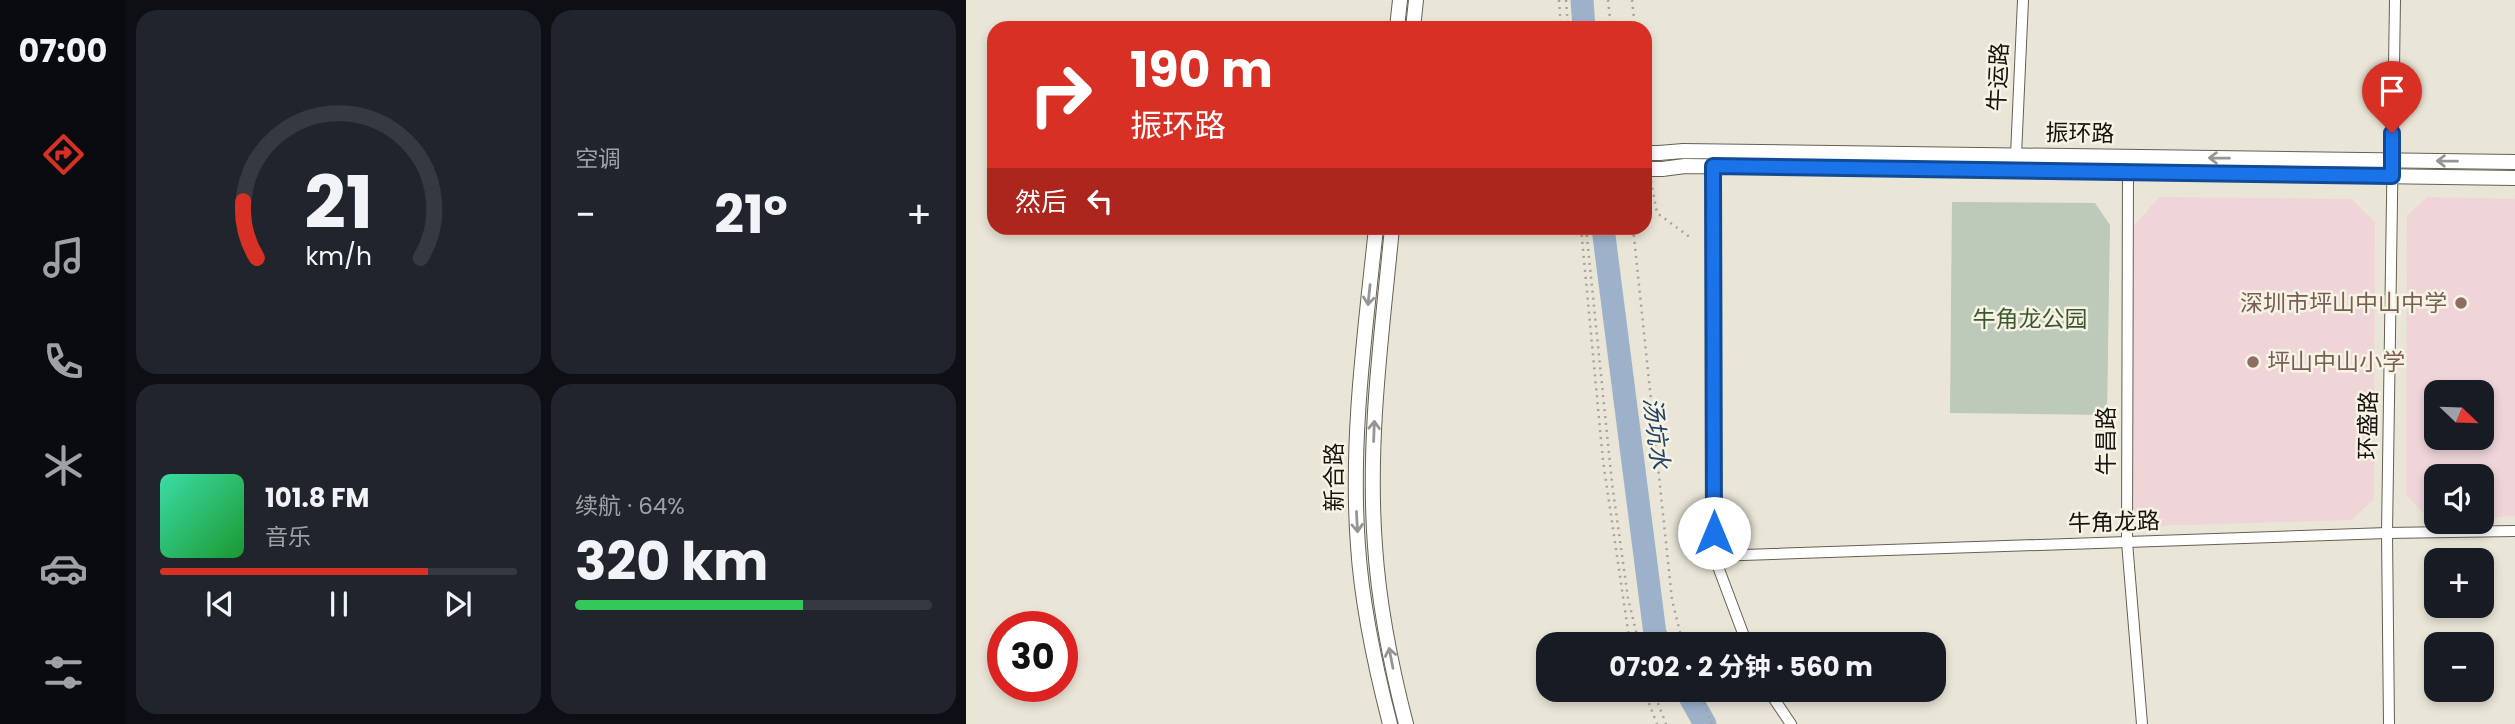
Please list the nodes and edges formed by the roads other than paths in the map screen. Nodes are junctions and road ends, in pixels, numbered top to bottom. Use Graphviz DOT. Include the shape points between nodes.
graph roads {
  1 [pos="1400,0"];
  2 [pos="1416,0"];
  3 [pos="2023,0"];
  4 [pos="2395,0"];
  5 [pos="1398,21"];
  6 [pos="1414,21"];
  7 [pos="1652,151"];
  8 [pos="1713,151"];
  9 [pos="2016,155"];
  10 [pos="2128,157"];
  11 [pos="2392,160"];
  12 [pos="2515,162"];
  13 [pos="1713,166"];
  14 [pos="1652,169"];
  15 [pos="2128,172"];
  16 [pos="2392,176"];
  17 [pos="2515,178"];
  18 [pos="1375,235"];
  19 [pos="1391,235"];
  20 [pos="2515,531"];
  21 [pos="2388,533"];
  22 [pos="2127,542"];
  23 [pos="1714,556"];
  24 [pos="1742,632"];
  25 [pos="1776,702"];
  26 [pos="1390,724"];
  27 [pos="1406,724"];
  28 [pos="1791,724"];
  29 [pos="2142,724"];
  30 [pos="2389,724"];
  1 -- 5 [label="street"];
  2 -- 6 [label="street"];
  3 -- 9 [label="street, 牛运路"];
  4 -- 11 [label="street, 环盛路"];
  7 -- 8 [label="street, 振环路"];
  8 -- 9 [label="street, 振环路"];
  8 -- 13 [label="street"];
  9 -- 10 [label="street, 振环路"];
  11 -- 10 [label="street, 振环路, one-way"];
  10 -- 15 [label="street, 牛昌路"];
  12 -- 11 [label="street, 振环路, one-way"];
  11 -- 16 [label="street, 环盛路"];
  13 -- 14 [label="street, 振环路"];
  13 -- 15 [label="street, 振环路"];
  13 -- 23 [label="street"];
  15 -- 16 [label="street, 振环路"];
  15 -- 22 [label="street, 牛昌路"];
  16 -- 17 [label="street, 振环路"];
  16 -- 21 [label="street, 环盛路"];
  18 -- 26 [label="street, 新合路, one-way" via="1361,371 1356,500 1369,636"];
  27 -- 19 [label="street, 新合路, one-way" via="1379,591 1373,501 1374,415"];
  20 -- 21 [label="street, 牛角龙路"];
  21 -- 22 [label="street, 牛角龙路"];
  21 -- 30 [label="street, 环盛路"];
  22 -- 23 [label="street, 牛角龙路"];
  22 -- 29 [label="street, 牛昌路"];
  23 -- 24 [label="street"];
  25 -- 28 [label="street"];
}
